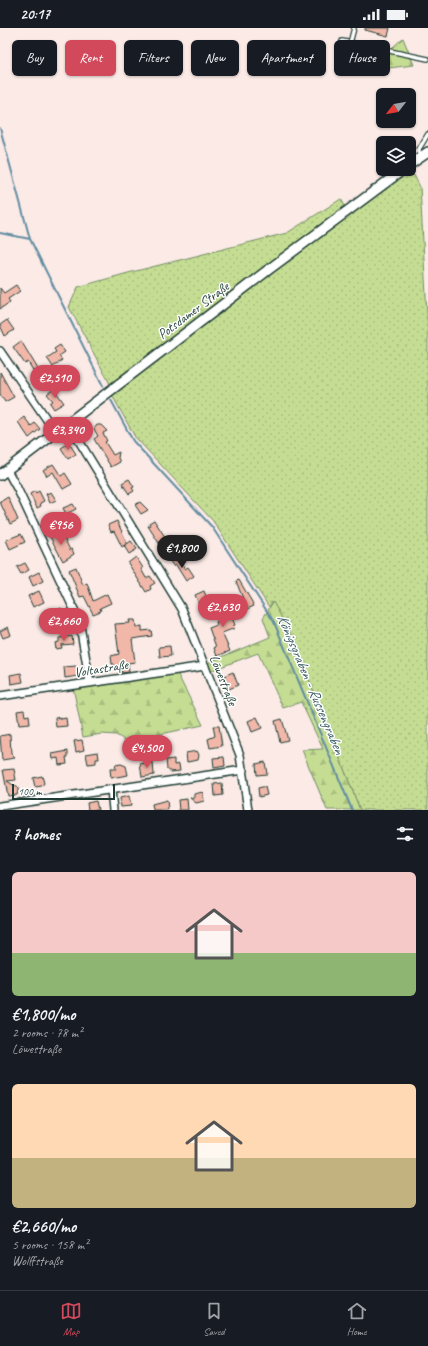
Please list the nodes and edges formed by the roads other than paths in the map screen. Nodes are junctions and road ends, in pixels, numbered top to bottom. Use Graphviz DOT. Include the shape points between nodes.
graph roads {
  1 [pos="354,28"];
  2 [pos="351,40"];
  3 [pos="390,51"];
  4 [pos="428,59"];
  5 [pos="428,134"];
  6 [pos="428,152"];
  7 [pos="419,158"];
  8 [pos="416,160"];
  9 [pos="395,176"];
  10 [pos="0,353"];
  11 [pos="68,423"];
  12 [pos="56,433"];
  13 [pos="3,473"];
  14 [pos="205,666"];
  15 [pos="90,683"];
  16 [pos="0,696"];
  17 [pos="243,770"];
  18 [pos="111,790"];
  19 [pos="0,806"];
  20 [pos="113,810"];
  21 [pos="248,810"];
  1 -- 2 [label="lane"];
  3 -- 4 [label="lane"];
  5 -- 7 [label="lane" via="419,149"];
  6 -- 7 [label="street"];
  7 -- 8 [label="street"];
  9 -- 11 [label="street, Potsdamer Straße"];
  10 -- 12 [label="street"];
  11 -- 12 [label="street, Potsdamer Straße"];
  11 -- 14 [label="street, Löwestraße" via="170,587 182,609"];
  12 -- 13 [label="street, Potsdamer Straße"];
  13 -- 15 [label="street" via="18,490 79,620"];
  14 -- 15 [label="street, Voltastraße"];
  14 -- 17 [label="street, Löwestraße" via="240,755"];
  15 -- 16 [label="street, Voltastraße"];
  17 -- 18 [label="street"];
  17 -- 21 [label="street, Löwestraße"];
  18 -- 19 [label="street"];
  18 -- 20 [label="street"];
}
